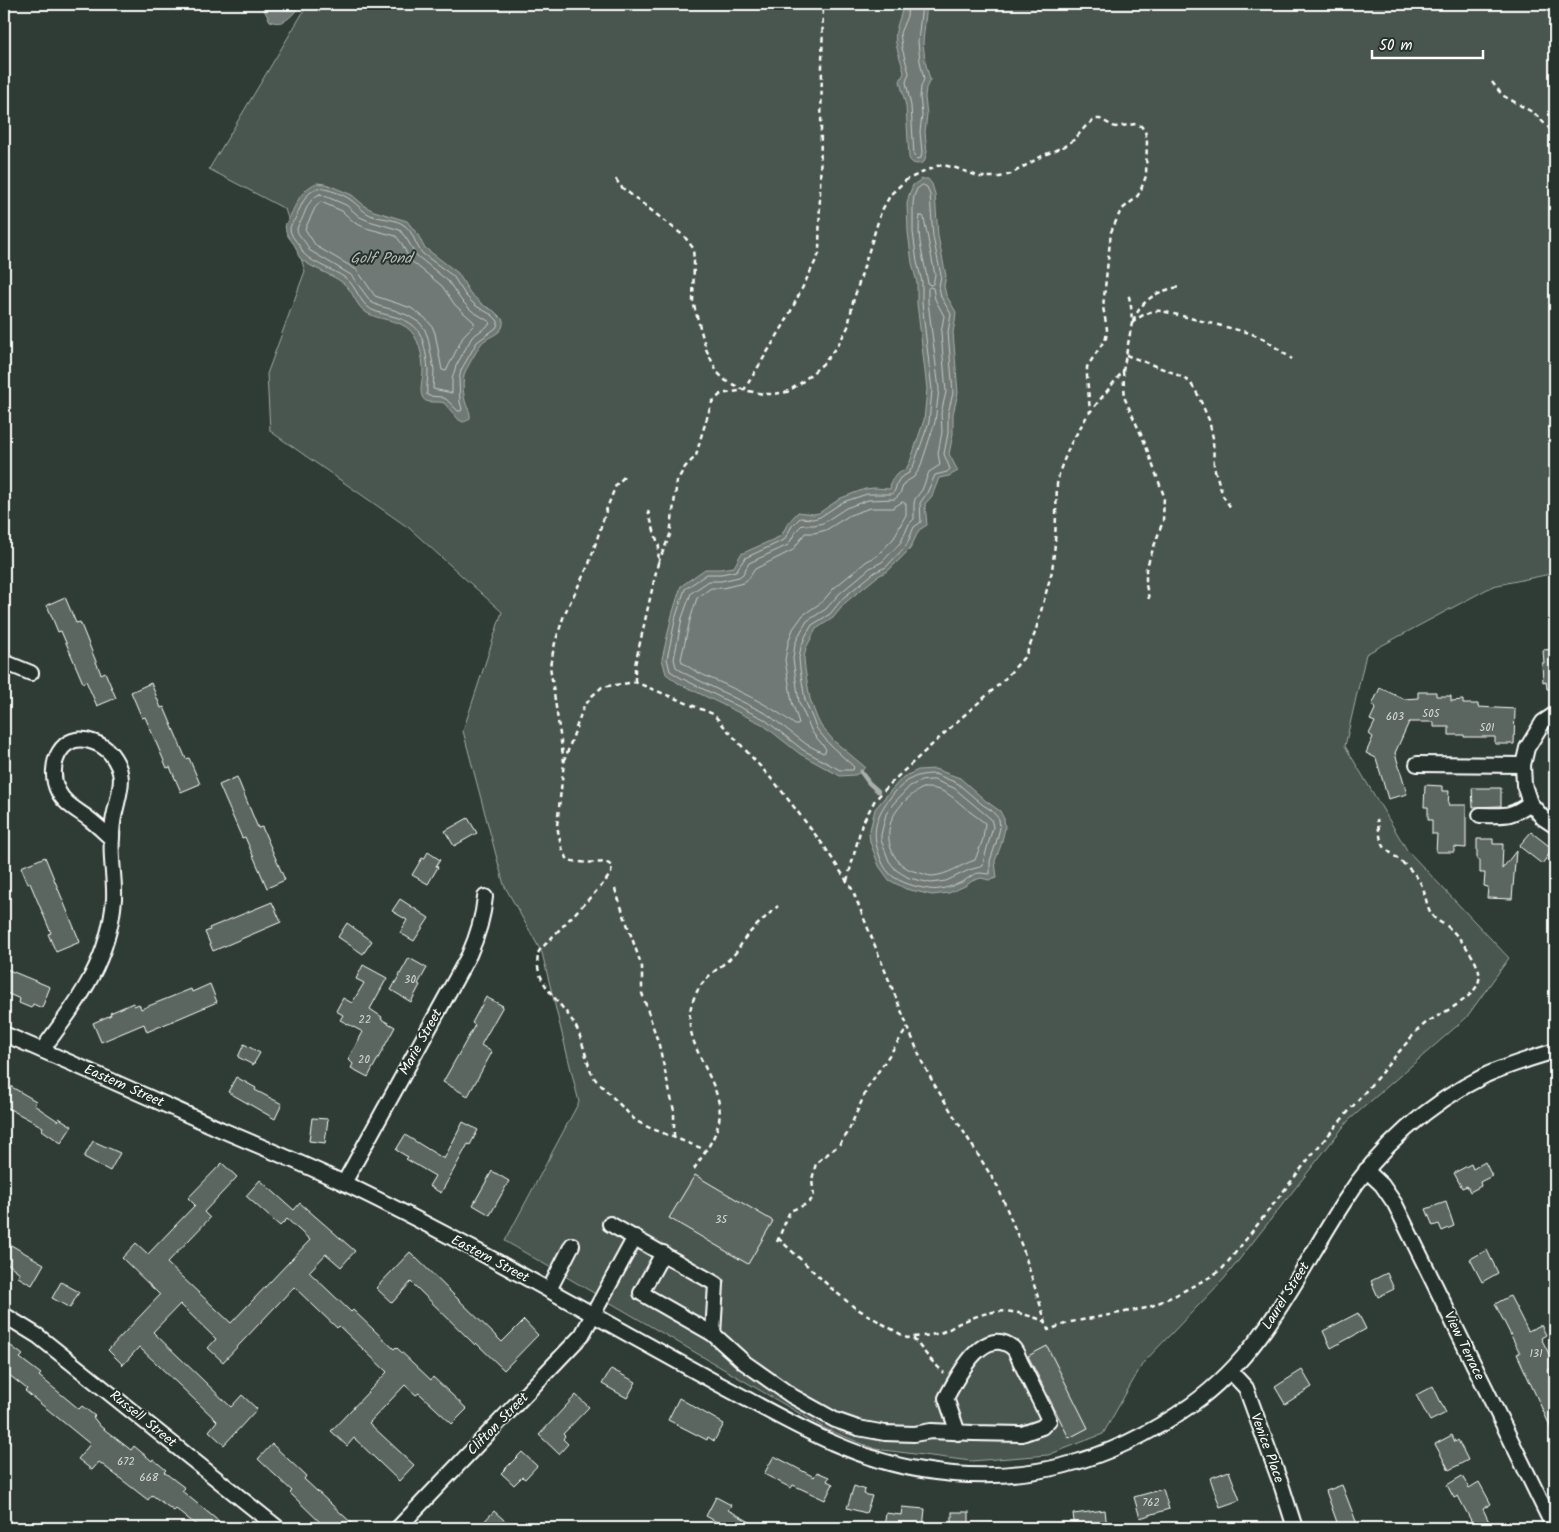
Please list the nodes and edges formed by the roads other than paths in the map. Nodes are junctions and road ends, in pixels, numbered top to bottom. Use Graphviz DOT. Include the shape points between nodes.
graph roads {
  1 [pos="4,662"];
  2 [pos="31,673"];
  3 [pos="1555,714"];
  4 [pos="1417,764"];
  5 [pos="1523,765"];
  6 [pos="1530,802"];
  7 [pos="1480,815"];
  8 [pos="1555,826"];
  9 [pos="112,839"];
  10 [pos="485,897"];
  11 [pos="4,1034"];
  12 [pos="42,1050"];
  13 [pos="1555,1051"];
  14 [pos="1366,1170"];
  15 [pos="344,1183"];
  16 [pos="610,1224"];
  17 [pos="636,1238"];
  18 [pos="572,1245"];
  19 [pos="663,1253"];
  20 [pos="549,1290"];
  21 [pos="4,1315"];
  22 [pos="594,1315"];
  23 [pos="713,1334"];
  24 [pos="1230,1372"];
  25 [pos="958,1432"];
  26 [pos="975,1475"];
  27 [pos="278,1528"];
  28 [pos="398,1528"];
  29 [pos="1295,1528"];
  30 [pos="1554,1528"];
  1 -- 2 [label="street"];
  3 -- 5 [label="street" via="1543,722 1527,748"];
  4 -- 5 [label="street"];
  5 -- 6 [label="street" via="1524,785"];
  6 -- 7 [label="street" via="1508,815"];
  6 -- 8 [label="street" via="1543,818"];
  9 -- 9 [label="street" via="121,786 118,765 107,749 99,744 74,740 57,754 54,774 59,792 75,810"];
  9 -- 12 [label="street" via="114,898 102,954 79,1000"];
  10 -- 15 [label="street, Marie Street" via="478,937"];
  11 -- 12 [label="street, Eastern Street"];
  12 -- 15 [label="street, Eastern Street"];
  13 -- 14 [label="street, Laurel Street" via="1487,1075 1452,1094 1404,1130"];
  14 -- 24 [label="street, Laurel Street" via="1272,1321"];
  14 -- 30 [label="street, View Terrace" via="1395,1204"];
  15 -- 20 [label="street, Eastern Street"];
  16 -- 17 [label="street"];
  17 -- 19 [label="street"];
  17 -- 22 [label="street, Clifton Street"];
  18 -- 20 [label="street"];
  19 -- 23 [label="street" via="716,1284"];
  19 -- 23 [label="street" via="641,1293"];
  20 -- 22 [label="street, Eastern Street"];
  21 -- 27 [label="street, Russell Street" via="38,1336"];
  22 -- 26 [label="street, Eastern Street" via="839,1446 899,1466"];
  22 -- 28 [label="street, Clifton Street" via="566,1352"];
  23 -- 25 [label="street" via="745,1363 834,1420 885,1433"];
  24 -- 26 [label="street, Laurel Street" via="1169,1421 1096,1457 1047,1470"];
  24 -- 29 [label="street, Venice Place" via="1246,1388"];
  25 -- 25 [label="street" via="1022,1434 1042,1427 1049,1420 1014,1349 999,1341 989,1343 979,1348 959,1374 946,1398"];
}
